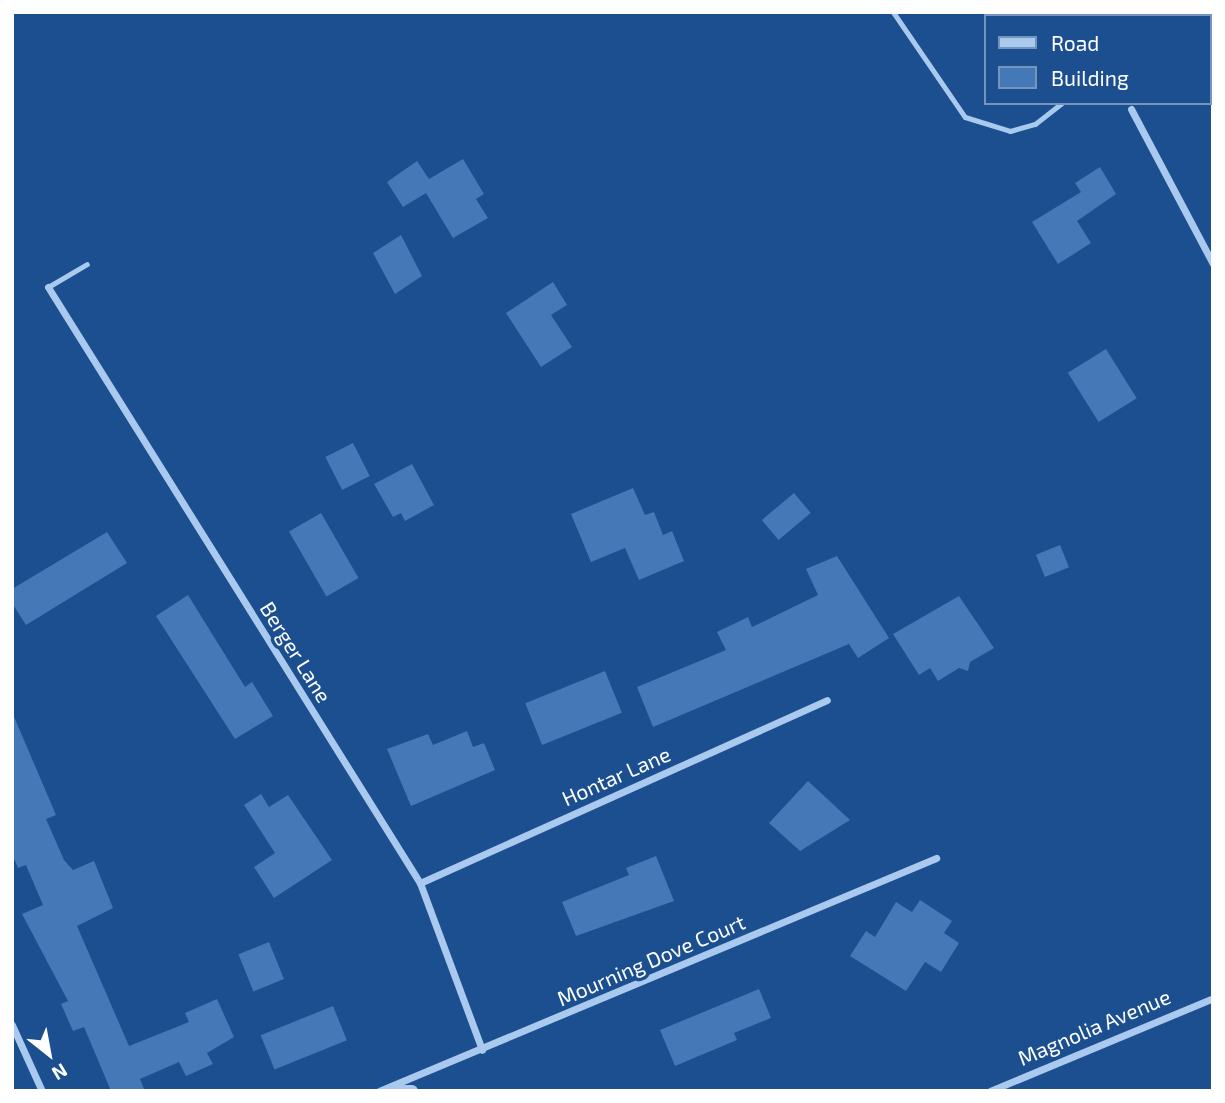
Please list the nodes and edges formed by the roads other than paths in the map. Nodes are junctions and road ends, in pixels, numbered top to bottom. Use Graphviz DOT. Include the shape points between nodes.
graph roads {
  1 [pos="893,12"];
  2 [pos="1059,105"];
  3 [pos="1131,109"];
  4 [pos="87,264"];
  5 [pos="1213,264"];
  6 [pos="48,287"];
  7 [pos="827,700"];
  8 [pos="936,858"];
  9 [pos="420,883"];
  10 [pos="1213,998"];
  11 [pos="12,1026"];
  12 [pos="482,1050"];
  13 [pos="42,1091"];
  14 [pos="379,1091"];
  15 [pos="393,1091"];
  16 [pos="412,1091"];
  17 [pos="990,1091"];
  1 -- 2 [label="lane" via="965,117 1010,131 1035,124"];
  3 -- 5 [label="street"];
  4 -- 6 [label="lane"];
  6 -- 9 [label="street, Berger Lane"];
  7 -- 9 [label="street, Hontar Lane"];
  8 -- 12 [label="street, Mourning Dove Court"];
  9 -- 12 [label="street, Berger Lane"];
  10 -- 17 [label="street, Magnolia Avenue"];
  11 -- 13 [label="street"];
  12 -- 14 [label="street, Mourning Dove Court"];
  15 -- 16 [label="street"];
}
